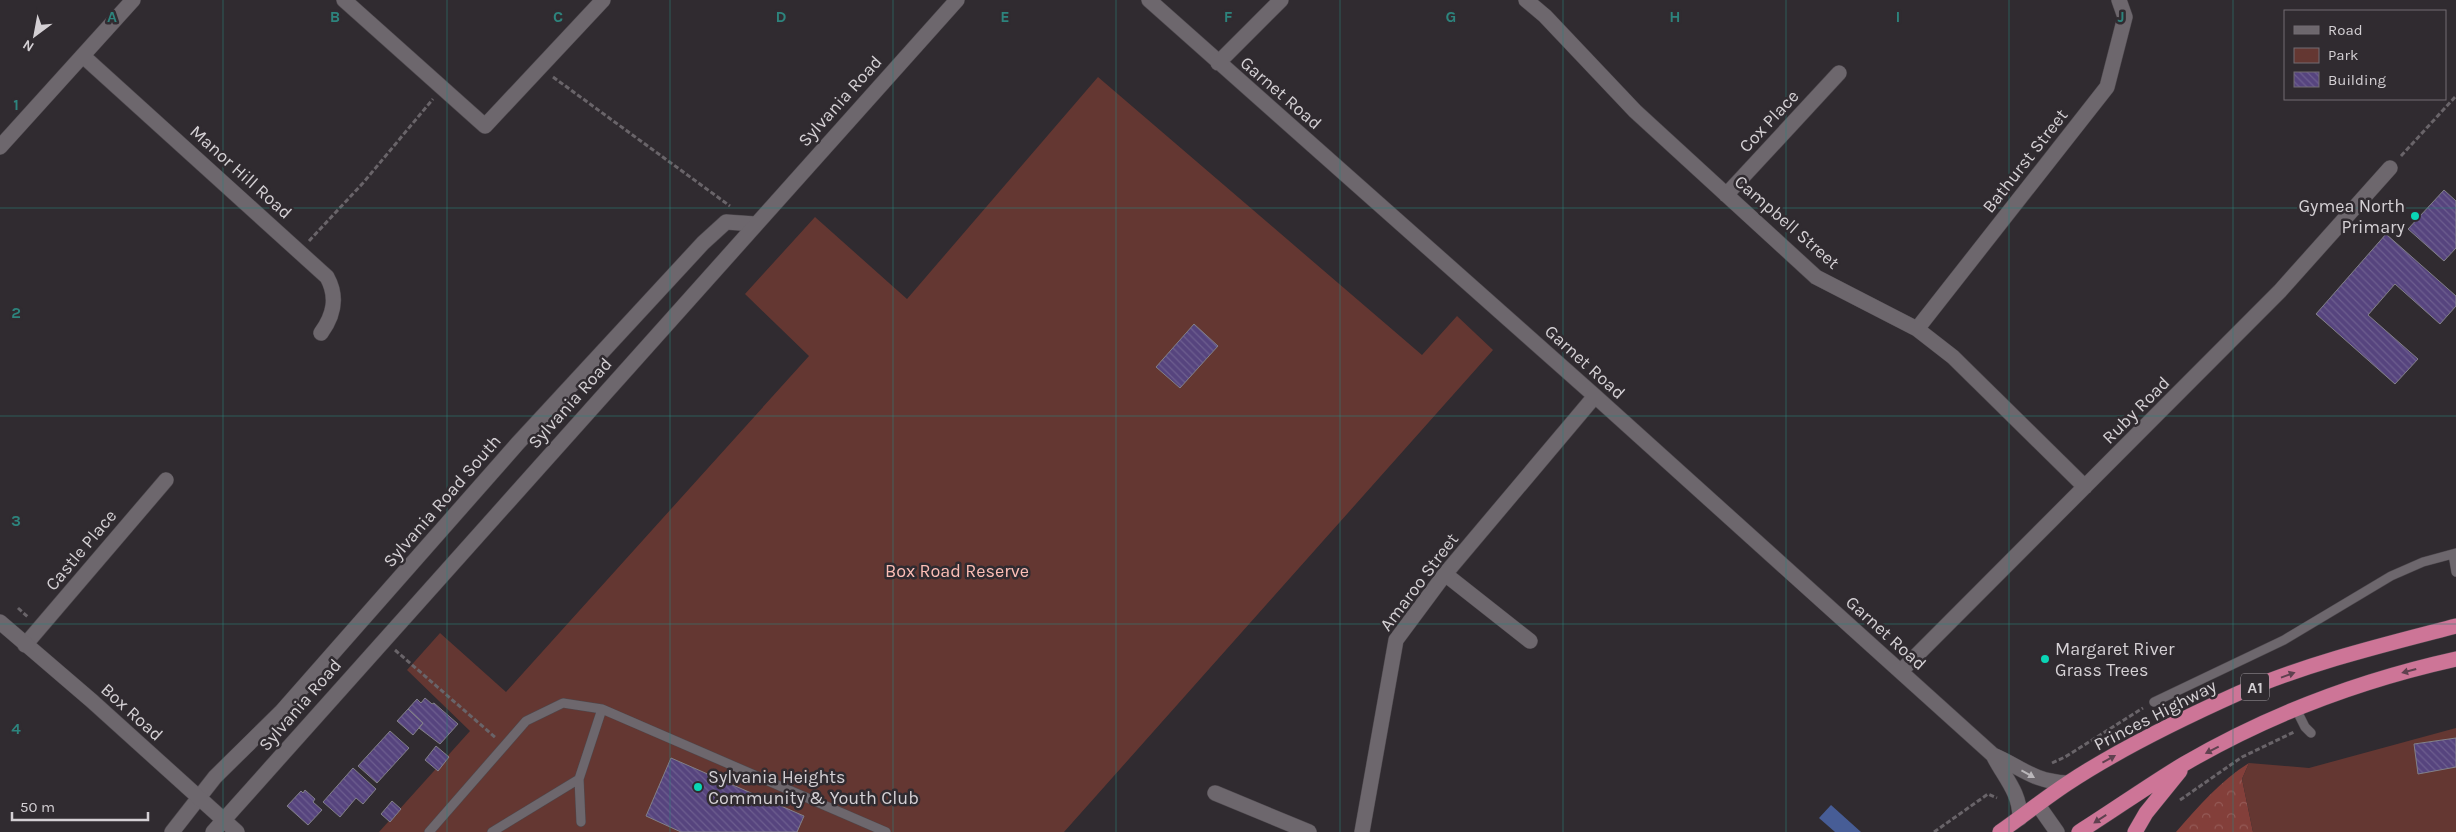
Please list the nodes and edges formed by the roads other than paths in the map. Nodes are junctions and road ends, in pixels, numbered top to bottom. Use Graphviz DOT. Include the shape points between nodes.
graph roads {
  1 [pos="133,0"];
  2 [pos="344,0"];
  3 [pos="603,0"];
  4 [pos="956,0"];
  5 [pos="1149,0"];
  6 [pos="1282,0"];
  7 [pos="1526,0"];
  8 [pos="2119,0"];
  9 [pos="83,56"];
  10 [pos="1218,63"];
  11 [pos="1839,73"];
  12 [pos="0,147"];
  13 [pos="2390,168"];
  14 [pos="1726,195"];
  15 [pos="755,224"];
  16 [pos="1917,329"];
  17 [pos="321,333"];
  18 [pos="1595,396"];
  19 [pos="166,480"];
  20 [pos="2085,487"];
  21 [pos="2454,554"];
  22 [pos="2456,572"];
  23 [pos="1446,574"];
  24 [pos="0,622"];
  25 [pos="2456,626"];
  26 [pos="1530,641"];
  27 [pos="25,645"];
  28 [pos="2456,659"];
  29 [pos="1901,672"];
  30 [pos="2154,702"];
  31 [pos="602,709"];
  32 [pos="2296,709"];
  33 [pos="2308,730"];
  34 [pos="1993,755"];
  35 [pos="2185,764"];
  36 [pos="579,779"];
  37 [pos="2068,783"];
  38 [pos="1215,793"];
  39 [pos="200,798"];
  40 [pos="2038,805"];
  41 [pos="2020,818"];
  42 [pos="223,820"];
  43 [pos="581,822"];
  44 [pos="172,832"];
  45 [pos="213,832"];
  46 [pos="237,832"];
  47 [pos="429,832"];
  48 [pos="492,832"];
  49 [pos="886,832"];
  50 [pos="1309,832"];
  51 [pos="1362,832"];
  52 [pos="2000,832"];
  53 [pos="2057,832"];
  54 [pos="2079,832"];
  55 [pos="2135,832"];
  1 -- 9 [label="street"];
  2 -- 3 [label="street" via="485,126"];
  4 -- 15 [label="street, Sylvania Road"];
  5 -- 10 [label="street, Garnet Road"];
  6 -- 10 [label="street"];
  7 -- 14 [label="street, Campbell Street" via="1635,111"];
  8 -- 16 [label="street, Bathurst Street" via="2125,17 2107,87"];
  9 -- 12 [label="street"];
  9 -- 17 [label="street, Manor Hill Road" via="326,276 332,286 334,306"];
  10 -- 18 [label="street, Garnet Road"];
  11 -- 14 [label="street, Cox Place"];
  13 -- 20 [label="street, Ruby Road" via="2280,292"];
  14 -- 16 [label="street, Campbell Street" via="1816,277"];
  15 -- 39 [label="street, Sylvania Road South" via="726,222 703,243 518,443 282,711 215,777"];
  15 -- 42 [label="street, Sylvania Road"];
  16 -- 20 [label="street, Campbell Street" via="1953,357"];
  18 -- 23 [label="street, Amaroo Street"];
  18 -- 29 [label="street, Garnet Road"];
  19 -- 27 [label="street, Castle Place"];
  20 -- 29 [label="street, Ruby Road"];
  21 -- 22 [label="lane, Princes Highway"];
  21 -- 30 [label="lane, Princes Highway" via="2423,562 2391,576 2284,640"];
  23 -- 26 [label="street"];
  23 -- 51 [label="street, Amaroo Street" via="1396,640"];
  24 -- 27 [label="street, Box Road"];
  37 -- 25 [label="highway, Princes Highway / A1, one-way" via="2149,736 2240,693 2345,655"];
  27 -- 39 [label="street, Box Road"];
  28 -- 32 [label="highway, A1, one-way" via="2365,683"];
  29 -- 34 [label="street, Garnet Road"];
  31 -- 36 [label="lane"];
  31 -- 47 [label="lane" via="563,703 526,721"];
  31 -- 49 [label="lane"];
  32 -- 33 [label="lane"];
  32 -- 35 [label="highway, A1, one-way"];
  34 -- 37 [label="street, Garnet Road, one-way" via="2036,778"];
  34 -- 41 [label="street, Garnet Road" via="2014,790 2020,805"];
  35 -- 54 [label="highway, A1, one-way"];
  35 -- 55 [label="highway"];
  36 -- 43 [label="lane"];
  36 -- 48 [label="lane"];
  37 -- 40 [label="highway, Princes Highway / A1"];
  38 -- 50 [label="street"];
  39 -- 42 [label="street, Box Road"];
  39 -- 44 [label="street, Sylvania Road South"];
  40 -- 41 [label="highway, Princes Highway / A1"];
  40 -- 53 [label="street"];
  41 -- 52 [label="highway, Princes Highway / A1"];
  42 -- 45 [label="street, Sylvania Road"];
  42 -- 46 [label="street, Box Road"];
}
